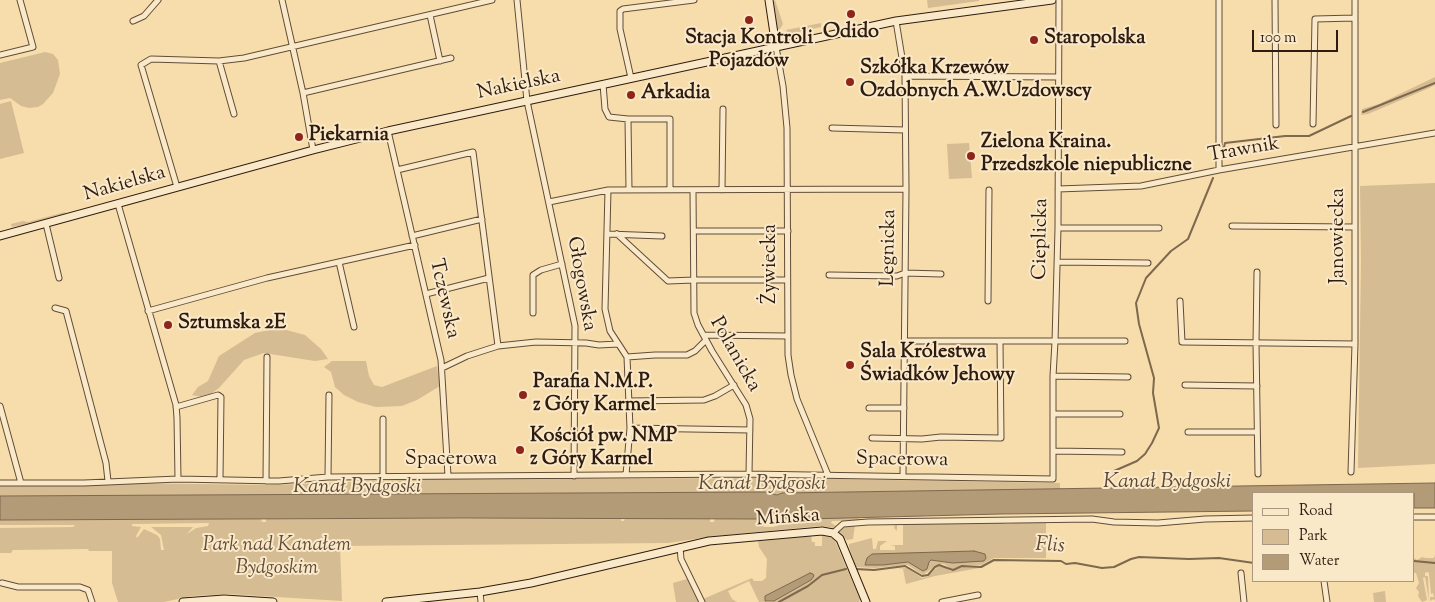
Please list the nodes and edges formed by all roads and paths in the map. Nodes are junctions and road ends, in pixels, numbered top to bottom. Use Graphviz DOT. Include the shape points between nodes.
graph roads {
  1 [pos="20,0"];
  2 [pos="158,0"];
  3 [pos="282,0"];
  4 [pos="492,0"];
  5 [pos="517,0"];
  6 [pos="694,0"];
  7 [pos="769,0"];
  8 [pos="1052,0"];
  9 [pos="1059,0"];
  10 [pos="1219,0"];
  11 [pos="1275,0"];
  12 [pos="1355,0"];
  13 [pos="430,15"];
  14 [pos="1355,18"];
  15 [pos="133,21"];
  16 [pos="896,21"];
  17 [pos="292,46"];
  18 [pos="776,47"];
  19 [pos="0,56"];
  20 [pos="451,58"];
  21 [pos="219,61"];
  22 [pos="440,61"];
  23 [pos="905,76"];
  24 [pos="1058,77"];
  25 [pos="631,78"];
  26 [pos="603,84"];
  27 [pos="303,92"];
  28 [pos="527,101"];
  29 [pos="723,110"];
  30 [pos="234,114"];
  31 [pos="628,119"];
  32 [pos="1313,124"];
  33 [pos="1276,125"];
  34 [pos="832,128"];
  35 [pos="905,130"];
  36 [pos="388,131"];
  37 [pos="1435,133"];
  38 [pos="1355,148"];
  39 [pos="314,150"];
  40 [pos="398,170"];
  41 [pos="1219,170"];
  42 [pos="178,187"];
  43 [pos="608,190"];
  44 [pos="629,190"];
  45 [pos="670,190"];
  46 [pos="693,190"];
  47 [pos="722,190"];
  48 [pos="787,190"];
  49 [pos="906,190"];
  50 [pos="989,190"];
  51 [pos="1058,190"];
  52 [pos="549,202"];
  53 [pos="118,204"];
  54 [pos="482,218"];
  55 [pos="46,224"];
  56 [pos="1232,226"];
  57 [pos="1058,228"];
  58 [pos="1159,228"];
  59 [pos="1355,228"];
  60 [pos="694,231"];
  61 [pos="788,231"];
  62 [pos="608,234"];
  63 [pos="617,234"];
  64 [pos="0,236"];
  65 [pos="412,236"];
  66 [pos="662,236"];
  67 [pos="414,245"];
  68 [pos="339,262"];
  69 [pos="1057,262"];
  70 [pos="1148,263"];
  71 [pos="562,264"];
  72 [pos="1257,272"];
  73 [pos="905,273"];
  74 [pos="941,274"];
  75 [pos="829,275"];
  76 [pos="59,278"];
  77 [pos="489,278"];
  78 [pos="694,280"];
  79 [pos="787,280"];
  80 [pos="426,294"];
  81 [pos="988,301"];
  82 [pos="1180,301"];
  83 [pos="55,308"];
  84 [pos="148,311"];
  85 [pos="533,313"];
  86 [pos="354,327"];
  87 [pos="787,336"];
  88 [pos="705,338"];
  89 [pos="1000,340"];
  90 [pos="905,341"];
  91 [pos="1124,341"];
  92 [pos="576,342"];
  93 [pos="1056,342"];
  94 [pos="618,344"];
  95 [pos="1256,344"];
  96 [pos="1355,344"];
  97 [pos="498,346"];
  98 [pos="698,348"];
  99 [pos="712,351"];
  100 [pos="267,357"];
  101 [pos="627,357"];
  102 [pos="442,368"];
  103 [pos="1053,376"];
  104 [pos="1128,377"];
  105 [pos="734,385"];
  106 [pos="1185,385"];
  107 [pos="1257,386"];
  108 [pos="329,395"];
  109 [pos="629,401"];
  110 [pos="0,406"];
  111 [pos="176,406"];
  112 [pos="869,408"];
  113 [pos="904,408"];
  114 [pos="1053,414"];
  115 [pos="1120,414"];
  116 [pos="383,419"];
  117 [pos="630,428"];
  118 [pos="750,430"];
  119 [pos="1188,432"];
  120 [pos="1257,432"];
  121 [pos="872,438"];
  122 [pos="904,439"];
  123 [pos="1053,450"];
  124 [pos="1122,452"];
  125 [pos="1351,472"];
  126 [pos="749,474"];
  127 [pos="828,474"];
  128 [pos="1258,474"];
  129 [pos="626,475"];
  130 [pos="383,476"];
  131 [pos="448,476"];
  132 [pos="574,476"];
  133 [pos="903,476"];
  134 [pos="328,477"];
  135 [pos="178,479"];
  136 [pos="220,479"];
  137 [pos="1053,479"];
  138 [pos="108,481"];
  139 [pos="266,481"];
  140 [pos="0,483"];
  141 [pos="21,483"];
  142 [pos="1415,516"];
  143 [pos="1435,516"];
  144 [pos="1252,518"];
  145 [pos="833,533"];
  146 [pos="680,547"];
  147 [pos="1241,573"];
  148 [pos="1324,582"];
  149 [pos="2,583"];
  150 [pos="480,592"];
  151 [pos="978,595"];
  152 [pos="199,601"];
  153 [pos="956,601"];
  154 [pos="92,602"];
  155 [pos="183,602"];
  156 [pos="273,602"];
  157 [pos="386,602"];
  158 [pos="481,602"];
  159 [pos="702,602"];
  160 [pos="866,602"];
  161 [pos="942,602"];
  162 [pos="1244,602"];
  163 [pos="1327,602"];
  1 -- 19 [label="street" via="33,47"];
  2 -- 15 [label="street" via="144,16"];
  3 -- 17 [label="street"];
  4 -- 13 [label="street"];
  5 -- 28 [label="street, Głogowska"];
  6 -- 25 [label="street" via="620,11 620,29"];
  7 -- 18 [label="main road"];
  8 -- 16 [label="main road, Nakielska"];
  9 -- 24 [label="street, Cieplicka"];
  10 -- 41 [label="street"];
  11 -- 33 [label="street"];
  12 -- 14 [label="street, Janowiecka"];
  13 -- 17 [label="street"];
  13 -- 22 [label="street"];
  14 -- 32 [label="street" via="1315,18"];
  14 -- 38 [label="street, Janowiecka"];
  16 -- 18 [label="main road, Nakielska"];
  16 -- 23 [label="street, Legnicka"];
  17 -- 21 [label="street"];
  17 -- 27 [label="street"];
  18 -- 25 [label="main road, Nakielska"];
  18 -- 48 [label="street, Żywiecka" via="786,110"];
  20 -- 22 [label="street"];
  21 -- 30 [label="street"];
  21 -- 42 [label="street" via="150,59 141,65"];
  22 -- 27 [label="street"];
  23 -- 24 [label="street"];
  23 -- 35 [label="street, Legnicka"];
  24 -- 51 [label="street, Cieplicka"];
  25 -- 26 [label="main road, Nakielska"];
  26 -- 28 [label="main road, Nakielska"];
  26 -- 31 [label="street" via="606,114 612,118"];
  27 -- 39 [label="street"];
  28 -- 36 [label="main road, Nakielska"];
  28 -- 52 [label="street, Głogowska"];
  29 -- 47 [label="street"];
  31 -- 44 [label="street"];
  31 -- 45 [label="street" via="670,119"];
  34 -- 35 [label="street"];
  35 -- 49 [label="street, Legnicka"];
  36 -- 39 [label="main road, Nakielska"];
  36 -- 40 [label="street, Tczewska"];
  37 -- 38 [label="street, Trawnik"];
  38 -- 41 [label="street, Trawnik"];
  38 -- 59 [label="street, Janowiecka"];
  39 -- 42 [label="main road, Nakielska"];
  40 -- 54 [label="street" via="473,152"];
  40 -- 65 [label="street, Tczewska"];
  41 -- 51 [label="street, Trawnik" via="1141,186"];
  42 -- 53 [label="main road, Nakielska"];
  43 -- 44 [label="street"];
  43 -- 52 [label="street"];
  43 -- 62 [label="street"];
  44 -- 45 [label="street"];
  45 -- 46 [label="street"];
  46 -- 47 [label="street"];
  46 -- 60 [label="street, Polanicka"];
  47 -- 48 [label="street"];
  48 -- 49 [label="street"];
  48 -- 61 [label="street, Żywiecka"];
  49 -- 73 [label="street, Legnicka"];
  50 -- 81 [label="street"];
  51 -- 57 [label="street, Cieplicka"];
  52 -- 71 [label="street, Głogowska"];
  53 -- 55 [label="main road, Nakielska"];
  53 -- 84 [label="street"];
  54 -- 65 [label="street"];
  54 -- 77 [label="street"];
  55 -- 64 [label="main road, Nakielska"];
  55 -- 76 [label="street"];
  56 -- 59 [label="street"];
  57 -- 58 [label="street"];
  57 -- 69 [label="street, Cieplicka"];
  59 -- 96 [label="street, Janowiecka"];
  60 -- 61 [label="street"];
  60 -- 78 [label="street, Polanicka"];
  61 -- 79 [label="street, Żywiecka"];
  62 -- 63 [label="street"];
  62 -- 94 [label="street" via="606,318"];
  63 -- 66 [label="street"];
  63 -- 78 [label="street" via="668,281"];
  65 -- 67 [label="street, Tczewska"];
  67 -- 68 [label="street"];
  67 -- 80 [label="street, Tczewska"];
  68 -- 84 [label="street"];
  68 -- 86 [label="street"];
  69 -- 70 [label="street"];
  69 -- 93 [label="street, Cieplicka"];
  71 -- 85 [label="street" via="533,275"];
  71 -- 92 [label="street, Głogowska"];
  72 -- 95 [label="street"];
  73 -- 74 [label="street"];
  73 -- 75 [label="street" via="897,276"];
  73 -- 90 [label="street, Legnicka"];
  77 -- 80 [label="street"];
  77 -- 97 [label="street"];
  78 -- 79 [label="street"];
  78 -- 88 [label="street, Polanicka" via="694,313"];
  79 -- 87 [label="street, Żywiecka"];
  80 -- 102 [label="street, Tczewska"];
  82 -- 95 [label="street" via="1182,342"];
  83 -- 138 [label="street" via="66,311"];
  84 -- 111 [label="street"];
  87 -- 88 [label="street"];
  87 -- 127 [label="street, Żywiecka" via="797,399"];
  88 -- 98 [label="street"];
  88 -- 99 [label="street, Polanicka"];
  89 -- 90 [label="street"];
  89 -- 93 [label="street"];
  89 -- 122 [label="street" via="1001,438"];
  90 -- 113 [label="street, Legnicka"];
  91 -- 93 [label="street"];
  92 -- 94 [label="street"];
  92 -- 97 [label="street"];
  92 -- 132 [label="street, Głogowska"];
  93 -- 103 [label="street, Cieplicka"];
  94 -- 101 [label="street"];
  95 -- 96 [label="street"];
  95 -- 107 [label="street"];
  96 -- 125 [label="street, Janowiecka"];
  97 -- 102 [label="street"];
  98 -- 99 [label="street"];
  98 -- 101 [label="street" via="682,356"];
  99 -- 105 [label="street, Polanicka"];
  100 -- 139 [label="street"];
  101 -- 109 [label="street"];
  102 -- 131 [label="street, Tczewska"];
  103 -- 104 [label="street"];
  103 -- 114 [label="street, Cieplicka"];
  105 -- 109 [label="street" via="704,400"];
  105 -- 118 [label="street, Polanicka" via="746,406"];
  106 -- 107 [label="street"];
  107 -- 120 [label="street"];
  108 -- 134 [label="street"];
  109 -- 117 [label="street"];
  110 -- 141 [label="street"];
  111 -- 135 [label="street"];
  111 -- 136 [label="street" via="218,395 221,397"];
  112 -- 113 [label="street"];
  113 -- 122 [label="street, Legnicka"];
  114 -- 115 [label="street"];
  114 -- 123 [label="street, Cieplicka"];
  116 -- 130 [label="street"];
  117 -- 118 [label="street"];
  117 -- 129 [label="street"];
  118 -- 126 [label="street, Polanicka"];
  119 -- 120 [label="street"];
  120 -- 128 [label="street"];
  121 -- 122 [label="street"];
  122 -- 133 [label="street, Legnicka"];
  123 -- 124 [label="street"];
  123 -- 137 [label="street, Cieplicka"];
  126 -- 127 [label="street, Spacerowa"];
  126 -- 129 [label="street, Spacerowa"];
  127 -- 133 [label="street, Spacerowa"];
  129 -- 132 [label="street, Spacerowa"];
  130 -- 131 [label="street, Spacerowa"];
  130 -- 134 [label="street, Spacerowa"];
  131 -- 132 [label="street, Spacerowa"];
  133 -- 137 [label="street, Spacerowa"];
  134 -- 139 [label="street, Spacerowa"];
  135 -- 136 [label="street, Spacerowa"];
  135 -- 138 [label="street, Spacerowa"];
  136 -- 139 [label="street, Spacerowa"];
  138 -- 141 [label="street, Spacerowa"];
  140 -- 141 [label="street, Spacerowa"];
  142 -- 143 [label="street"];
  144 -- 145 [label="street, Mińska" via="1205,518 1158,524 1092,520 868,522 843,524"];
  145 -- 146 [label="main road, Mińska" via="807,532"];
  145 -- 160 [label="main road" via="842,542"];
  146 -- 150 [label="main road, Mińska" via="548,580"];
  146 -- 159 [label="street" via="681,559"];
  147 -- 162 [label="street"];
  148 -- 163 [label="street"];
  149 -- 154 [label="street" via="18,587 80,587 88,590"];
  150 -- 157 [label="main road, Mińska"];
  150 -- 158 [label="street"];
  151 -- 153 [label="street"];
  152 -- 155 [label="main road"];
  152 -- 156 [label="main road"];
  153 -- 161 [label="street"];
}
